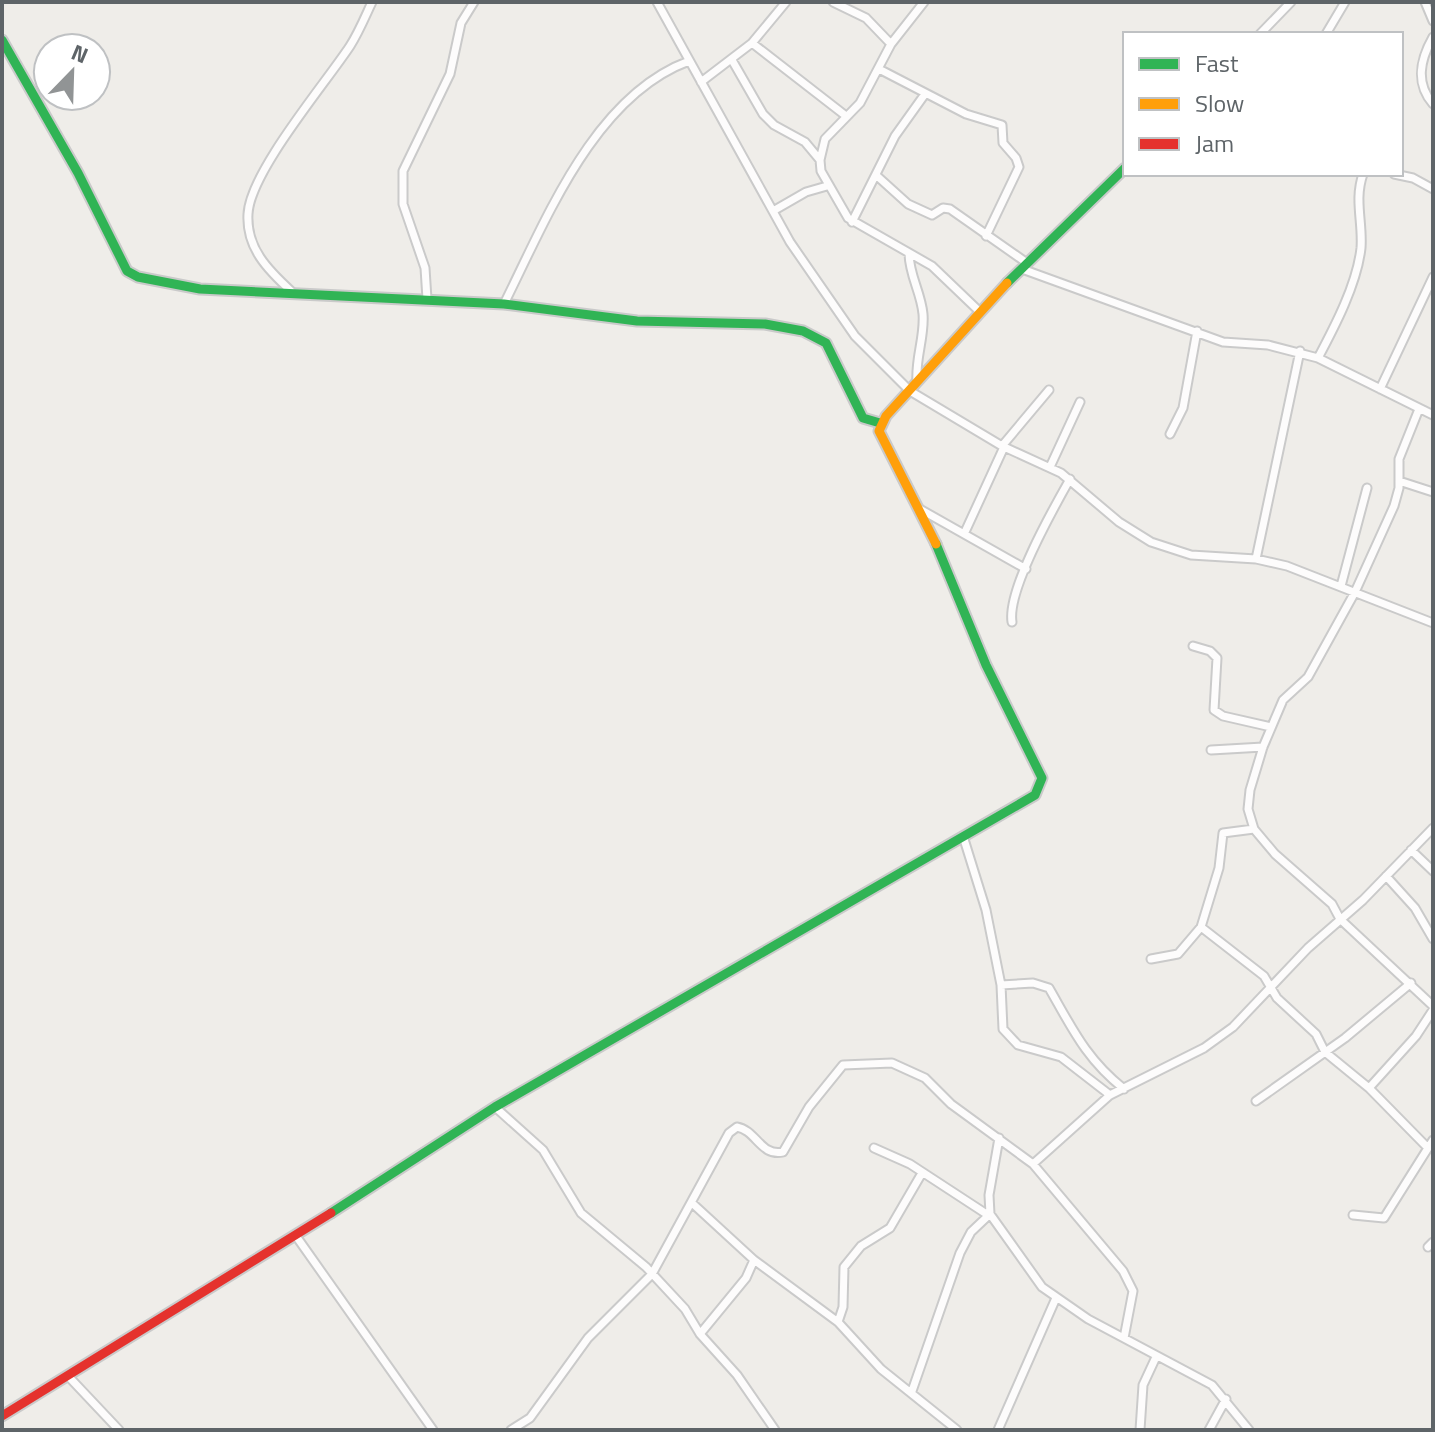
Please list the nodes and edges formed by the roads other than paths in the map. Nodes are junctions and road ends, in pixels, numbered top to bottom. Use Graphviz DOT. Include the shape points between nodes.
graph roads {
  1 [pos="372,2"];
  2 [pos="474,2"];
  3 [pos="657,2"];
  4 [pos="786,2"];
  5 [pos="833,2"];
  6 [pos="924,2"];
  7 [pos="1291,2"];
  8 [pos="1345,2"];
  9 [pos="1425,2"];
  10 [pos="1433,21"];
  11 [pos="1262,32"];
  12 [pos="1327,32"];
  13 [pos="1433,37"];
  14 [pos="2,40"];
  15 [pos="752,43"];
  16 [pos="891,44"];
  17 [pos="732,60"];
  18 [pos="689,61"];
  19 [pos="879,69"];
  20 [pos="701,82"];
  21 [pos="925,94"];
  22 [pos="1433,104"];
  23 [pos="846,116"];
  24 [pos="820,160"];
  25 [pos="1123,170"];
  26 [pos="877,176"];
  27 [pos="1362,176"];
  28 [pos="1403,176"];
  29 [pos="827,186"];
  30 [pos="1433,189"];
  31 [pos="773,211"];
  32 [pos="852,222"];
  33 [pos="986,236"];
  34 [pos="909,253"];
  35 [pos="1024,266"];
  36 [pos="1433,277"];
  37 [pos="291,291"];
  38 [pos="427,299"];
  39 [pos="504,304"];
  40 [pos="980,312"];
  41 [pos="1197,331"];
  42 [pos="1300,351"];
  43 [pos="1318,358"];
  44 [pos="917,382"];
  45 [pos="1380,389"];
  46 [pos="1049,390"];
  47 [pos="910,391"];
  48 [pos="1080,402"];
  49 [pos="1419,409"];
  50 [pos="1433,415"];
  51 [pos="880,423"];
  52 [pos="1170,434"];
  53 [pos="1003,446"];
  54 [pos="1050,467"];
  55 [pos="1070,479"];
  56 [pos="1399,481"];
  57 [pos="1367,488"];
  58 [pos="1433,492"];
  59 [pos="918,508"];
  60 [pos="965,532"];
  61 [pos="1256,559"];
  62 [pos="1026,569"];
  63 [pos="1341,586"];
  64 [pos="1355,592"];
  65 [pos="1012,622"];
  66 [pos="1433,623"];
  67 [pos="1193,646"];
  68 [pos="1271,727"];
  69 [pos="1263,747"];
  70 [pos="1211,750"];
  71 [pos="1433,828"];
  72 [pos="1254,829"];
  73 [pos="963,836"];
  74 [pos="1411,850"];
  75 [pos="1433,871"];
  76 [pos="1386,876"];
  77 [pos="1340,919"];
  78 [pos="1201,927"];
  79 [pos="1433,939"];
  80 [pos="1151,959"];
  81 [pos="1411,983"];
  82 [pos="1001,985"];
  83 [pos="1272,988"];
  84 [pos="1433,1008"];
  85 [pos="1325,1052"];
  86 [pos="1369,1088"];
  87 [pos="1124,1089"];
  88 [pos="1110,1095"];
  89 [pos="1256,1101"];
  90 [pos="495,1107"];
  91 [pos="999,1138"];
  92 [pos="1433,1140"];
  93 [pos="1427,1147"];
  94 [pos="874,1148"];
  95 [pos="1033,1164"];
  96 [pos="922,1173"];
  97 [pos="692,1203"];
  98 [pos="989,1214"];
  99 [pos="1353,1215"];
  100 [pos="296,1236"];
  101 [pos="754,1260"];
  102 [pos="652,1274"];
  103 [pos="1056,1298"];
  104 [pos="838,1322"];
  105 [pos="700,1334"];
  106 [pos="1124,1338"];
  107 [pos="1156,1357"];
  108 [pos="69,1377"];
  109 [pos="912,1391"];
  110 [pos="1226,1399"];
  111 [pos="2,1416"];
  112 [pos="119,1430"];
  113 [pos="433,1430"];
  114 [pos="511,1430"];
  115 [pos="775,1430"];
  116 [pos="957,1430"];
  117 [pos="998,1430"];
  118 [pos="1140,1430"];
  119 [pos="1209,1430"];
  120 [pos="1249,1430"];
  1 -- 37 [label="street" via="352,42 268,166 248,211 256,253"];
  2 -- 38 [label="street" via="461,23 450,74 403,171 403,204 425,268"];
  3 -- 18 [label="street"];
  4 -- 15 [label="street"];
  5 -- 16 [label="street" via="866,18"];
  6 -- 16 [label="street"];
  7 -- 11 [label="street"];
  8 -- 12 [label="street"];
  9 -- 10 [label="street"];
  13 -- 22 [label="street" via="1421,66 1424,93"];
  14 -- 37 [label="street" via="127,271 200,289"];
  15 -- 17 [label="street"];
  15 -- 23 [label="street"];
  16 -- 19 [label="street"];
  17 -- 20 [label="street"];
  17 -- 24 [label="street" via="763,114 805,142"];
  18 -- 20 [label="street"];
  18 -- 39 [label="street" via="662,73 592,140"];
  19 -- 21 [label="street"];
  19 -- 23 [label="street"];
  20 -- 31 [label="street"];
  21 -- 26 [label="street" via="895,136"];
  21 -- 33 [label="street" via="1002,125 1003,143 1019,167"];
  23 -- 24 [label="street" via="825,139"];
  24 -- 29 [label="street"];
  25 -- 35 [label="street"];
  26 -- 32 [label="street"];
  26 -- 33 [label="street" via="918,210 932,215 947,208"];
  27 -- 43 [label="street" via="1357,198 1358,264"];
  28 -- 30 [label="street"];
  29 -- 31 [label="street"];
  29 -- 32 [label="street"];
  31 -- 47 [label="street" via="835,311"];
  32 -- 34 [label="street"];
  33 -- 35 [label="street"];
  34 -- 40 [label="street" via="942,274"];
  34 -- 44 [label="street" via="923,317"];
  35 -- 40 [label="street"];
  35 -- 41 [label="street"];
  36 -- 45 [label="street"];
  37 -- 38 [label="street"];
  38 -- 39 [label="street"];
  39 -- 51 [label="street" via="623,320 765,324 803,331 826,343 863,418"];
  40 -- 44 [label="street"];
  41 -- 42 [label="street" via="1223,342"];
  41 -- 52 [label="street" via="1183,408"];
  42 -- 43 [label="street"];
  42 -- 61 [label="street"];
  43 -- 45 [label="street"];
  44 -- 47 [label="street"];
  45 -- 49 [label="street"];
  46 -- 53 [label="street"];
  47 -- 51 [label="street"];
  47 -- 53 [label="street"];
  48 -- 54 [label="street"];
  49 -- 50 [label="street"];
  49 -- 56 [label="street" via="1399,459"];
  51 -- 59 [label="street" via="881,441"];
  53 -- 54 [label="street"];
  53 -- 60 [label="street"];
  54 -- 55 [label="street"];
  55 -- 61 [label="street" via="1151,542 1191,555"];
  55 -- 62 [label="street"];
  56 -- 58 [label="street"];
  56 -- 64 [label="street" via="1394,506"];
  57 -- 63 [label="street"];
  59 -- 60 [label="street"];
  59 -- 73 [label="street" via="1042,778 1035,795"];
  60 -- 62 [label="street"];
  61 -- 63 [label="street"];
  62 -- 65 [label="street" via="1012,603"];
  63 -- 64 [label="street"];
  64 -- 66 [label="street"];
  64 -- 68 [label="street" via="1308,677 1288,692"];
  67 -- 68 [label="street" via="1217,658 1217,714"];
  68 -- 69 [label="street"];
  69 -- 70 [label="street"];
  69 -- 72 [label="street" via="1248,799"];
  71 -- 74 [label="street"];
  72 -- 77 [label="street" via="1332,904"];
  72 -- 78 [label="street" via="1223,833 1222,856"];
  73 -- 82 [label="street" via="984,901"];
  73 -- 90 [label="street"];
  74 -- 75 [label="street"];
  74 -- 76 [label="street"];
  76 -- 77 [label="street"];
  76 -- 79 [label="street"];
  77 -- 81 [label="street"];
  77 -- 83 [label="street"];
  78 -- 80 [label="street" via="1178,954"];
  78 -- 83 [label="street"];
  81 -- 84 [label="street"];
  81 -- 85 [label="street"];
  82 -- 87 [label="street" via="1049,988 1062,1017 1096,1063"];
  82 -- 88 [label="street" via="1001,1020 1010,1041 1061,1057"];
  83 -- 85 [label="street" via="1316,1034"];
  83 -- 87 [label="street" via="1220,1039"];
  84 -- 86 [label="street" via="1416,1036"];
  85 -- 86 [label="street"];
  85 -- 89 [label="street"];
  86 -- 93 [label="street"];
  87 -- 88 [label="street"];
  88 -- 95 [label="street"];
  90 -- 100 [label="street"];
  90 -- 102 [label="street" via="543,1150 581,1213"];
  91 -- 95 [label="street"];
  91 -- 97 [label="street" via="913,1070 892,1063 843,1065 809,1107 783,1152 765,1149 745,1128 729,1133"];
  91 -- 98 [label="street"];
  92 -- 93 [label="street"];
  93 -- 99 [label="street" via="1384,1218"];
  94 -- 96 [label="street"];
  95 -- 106 [label="street" via="1128,1281 1133,1291"];
  96 -- 98 [label="street"];
  96 -- 104 [label="street" via="890,1228 861,1246 844,1267"];
  97 -- 101 [label="street"];
  97 -- 102 [label="street"];
  98 -- 103 [label="street"];
  98 -- 109 [label="street" via="960,1253"];
  100 -- 108 [label="street"];
  100 -- 113 [label="street"];
  101 -- 104 [label="street"];
  101 -- 105 [label="street" via="746,1278"];
  102 -- 105 [label="street"];
  102 -- 114 [label="street" via="588,1338 530,1418"];
  103 -- 106 [label="street"];
  103 -- 117 [label="street"];
  104 -- 109 [label="street" via="881,1369"];
  105 -- 115 [label="street"];
  106 -- 107 [label="street"];
  107 -- 110 [label="street" via="1212,1385"];
  107 -- 118 [label="street" via="1143,1385"];
  108 -- 111 [label="street"];
  108 -- 112 [label="street"];
  109 -- 116 [label="street"];
  110 -- 119 [label="street"];
  110 -- 120 [label="street"];
}
